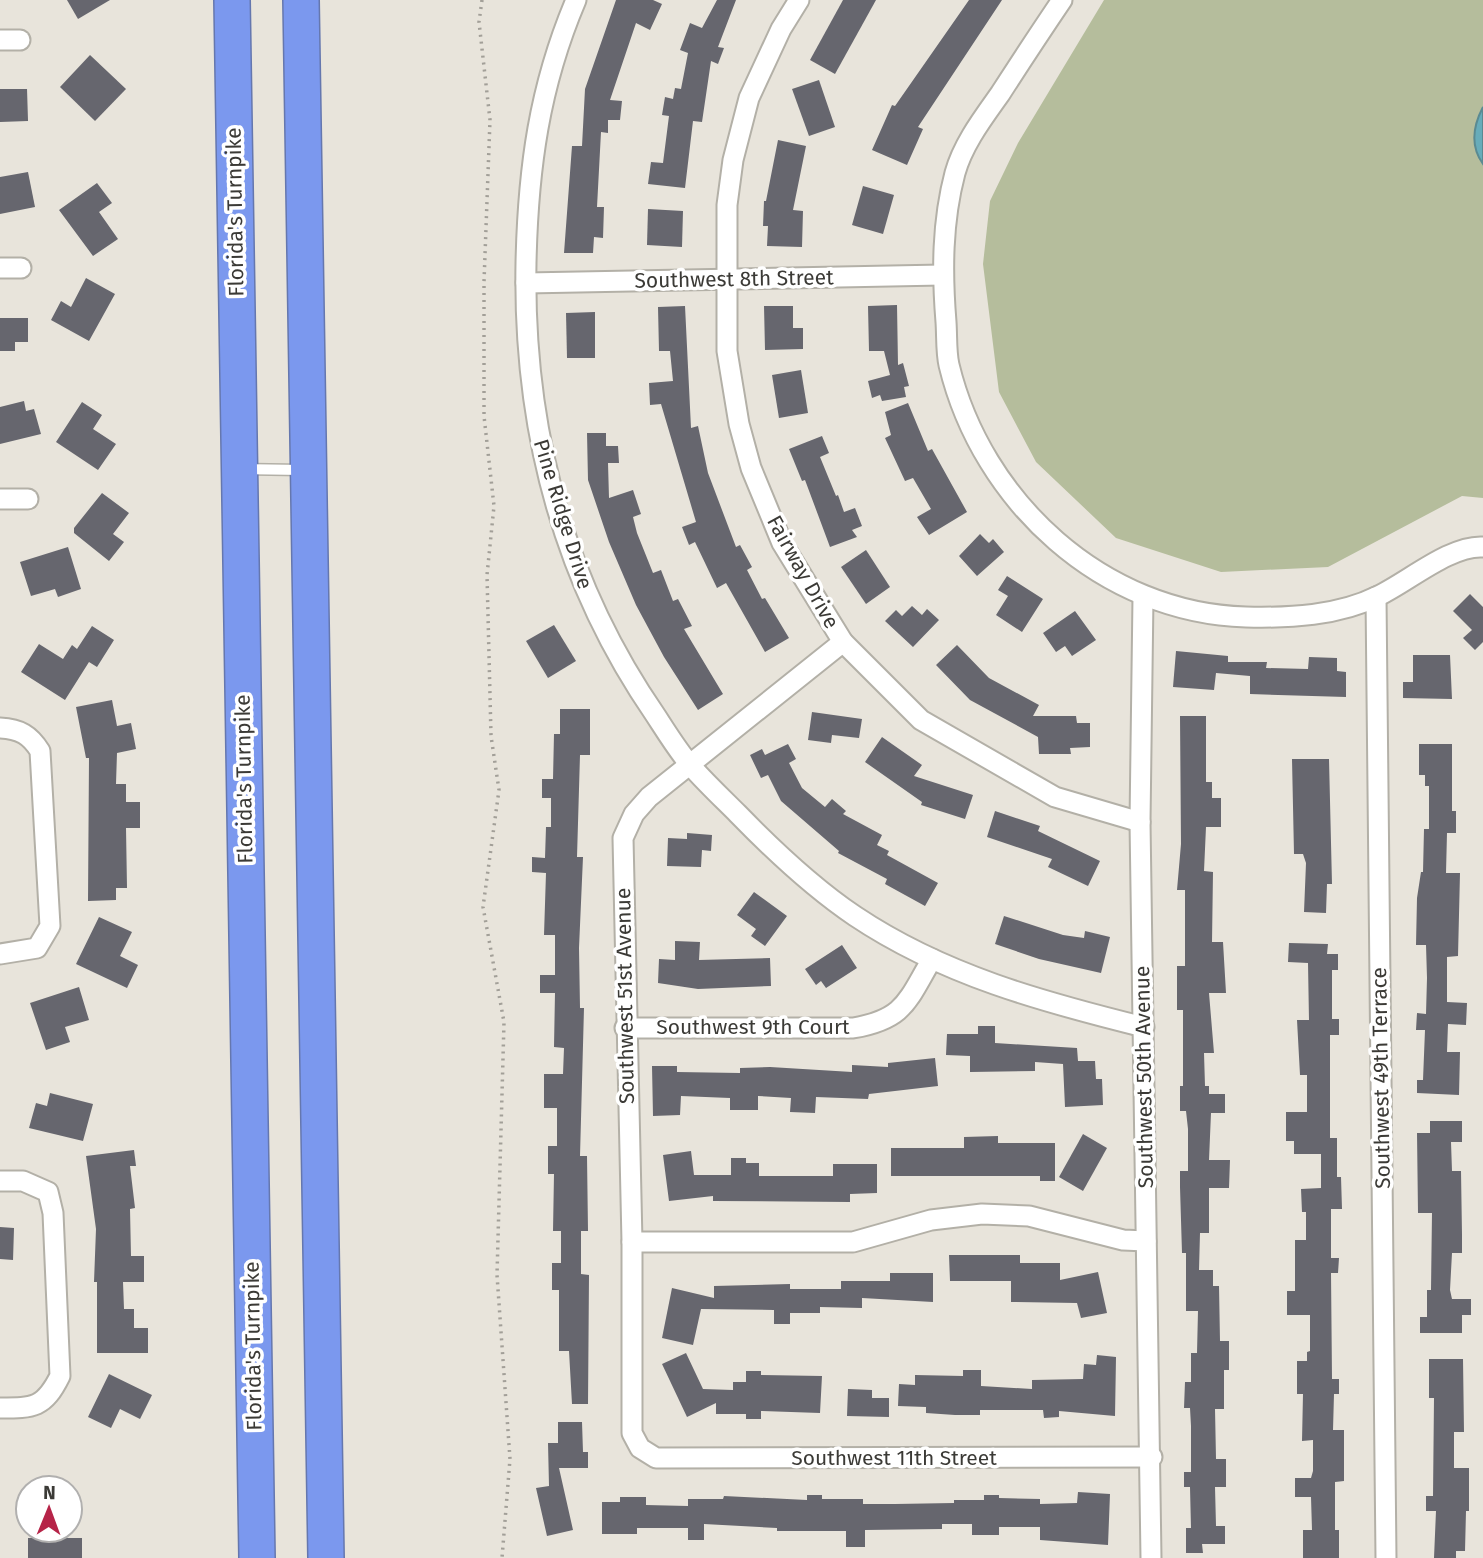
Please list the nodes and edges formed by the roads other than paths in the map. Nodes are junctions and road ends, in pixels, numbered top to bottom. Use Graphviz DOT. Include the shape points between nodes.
graph roads {
  1 [pos="232,0"];
  2 [pos="301,0"];
  3 [pos="576,0"];
  4 [pos="799,0"];
  5 [pos="1062,0"];
  6 [pos="0,40"];
  7 [pos="20,40"];
  8 [pos="0,268"];
  9 [pos="21,268"];
  10 [pos="942,275"];
  11 [pos="725,280"];
  12 [pos="526,283"];
  13 [pos="239,469"];
  14 [pos="308,470"];
  15 [pos="0,499"];
  16 [pos="28,499"];
  17 [pos="1483,547"];
  18 [pos="1143,597"];
  19 [pos="1376,597"];
  20 [pos="843,642"];
  21 [pos="0,729"];
  22 [pos="690,765"];
  23 [pos="1140,822"];
  24 [pos="0,954"];
  25 [pos="932,958"];
  26 [pos="1144,1027"];
  27 [pos="625,1028"];
  28 [pos="0,1181"];
  29 [pos="1146,1241"];
  30 [pos="632,1242"];
  31 [pos="0,1408"];
  32 [pos="640,1448"];
  33 [pos="1152,1457"];
  34 [pos="257,1558"];
  35 [pos="326,1558"];
  36 [pos="1151,1558"];
  37 [pos="1386,1558"];
  1 -- 13 [label="highway, Florida's Turnpike"];
  2 -- 14 [label="highway"];
  3 -- 12 [label="street, Pine Ridge Drive" via="547,81 530,175"];
  4 -- 11 [label="street, Fairway Drive" via="781,29 746,110 727,205"];
  5 -- 10 [label="street" via="974,132 956,170 946,210"];
  6 -- 7 [label="street"];
  8 -- 9 [label="street"];
  10 -- 11 [label="street, Southwest 8th Street"];
  10 -- 18 [label="street" via="949,364 979,447 1029,518 1087,568"];
  11 -- 12 [label="street, Southwest 8th Street"];
  11 -- 20 [label="street, Fairway Drive" via="727,351 751,468 782,543"];
  12 -- 22 [label="street, Pine Ridge Drive" via="533,404 546,472 569,546 623,667"];
  13 -- 14 [label="lane"];
  13 -- 34 [label="highway, Florida's Turnpike"];
  14 -- 35 [label="highway"];
  15 -- 16 [label="street"];
  17 -- 19 [label="street" via="1471,546"];
  18 -- 19 [label="street" via="1185,609 1243,617 1294,617"];
  18 -- 23 [label="street, Southwest 50th Avenue"];
  19 -- 37 [label="street, Southwest 49th Terrace"];
  20 -- 22 [label="street, Southwest 51st Avenue"];
  20 -- 23 [label="street, Fairway Drive" via="921,720 988,761 1055,797"];
  21 -- 24 [label="street" via="30,736 40,751 50,926 37,948"];
  22 -- 25 [label="street, Pine Ridge Drive" via="782,859 856,916"];
  22 -- 27 [label="street, Southwest 51st Avenue" via="649,797 634,814 623,838"];
  23 -- 26 [label="street, Southwest 50th Avenue"];
  25 -- 26 [label="street, Pine Ridge Drive" via="1028,998"];
  25 -- 27 [label="street, Southwest 9th Court" via="900,1009 882,1023 853,1028"];
  26 -- 29 [label="street, Southwest 50th Avenue"];
  27 -- 30 [label="street, Southwest 51st Avenue"];
  28 -- 31 [label="street" via="23,1181 47,1192 53,1213 60,1377 49,1398 29,1408"];
  29 -- 30 [label="street" via="1122,1240 1029,1216 982,1214 931,1220 853,1242"];
  29 -- 33 [label="street, Southwest 50th Avenue"];
  30 -- 32 [label="street, Southwest 51st Avenue" via="632,1433"];
  32 -- 33 [label="street, Southwest 11th Street" via="656,1458"];
  33 -- 36 [label="street, Southwest 50th Avenue"];
}
